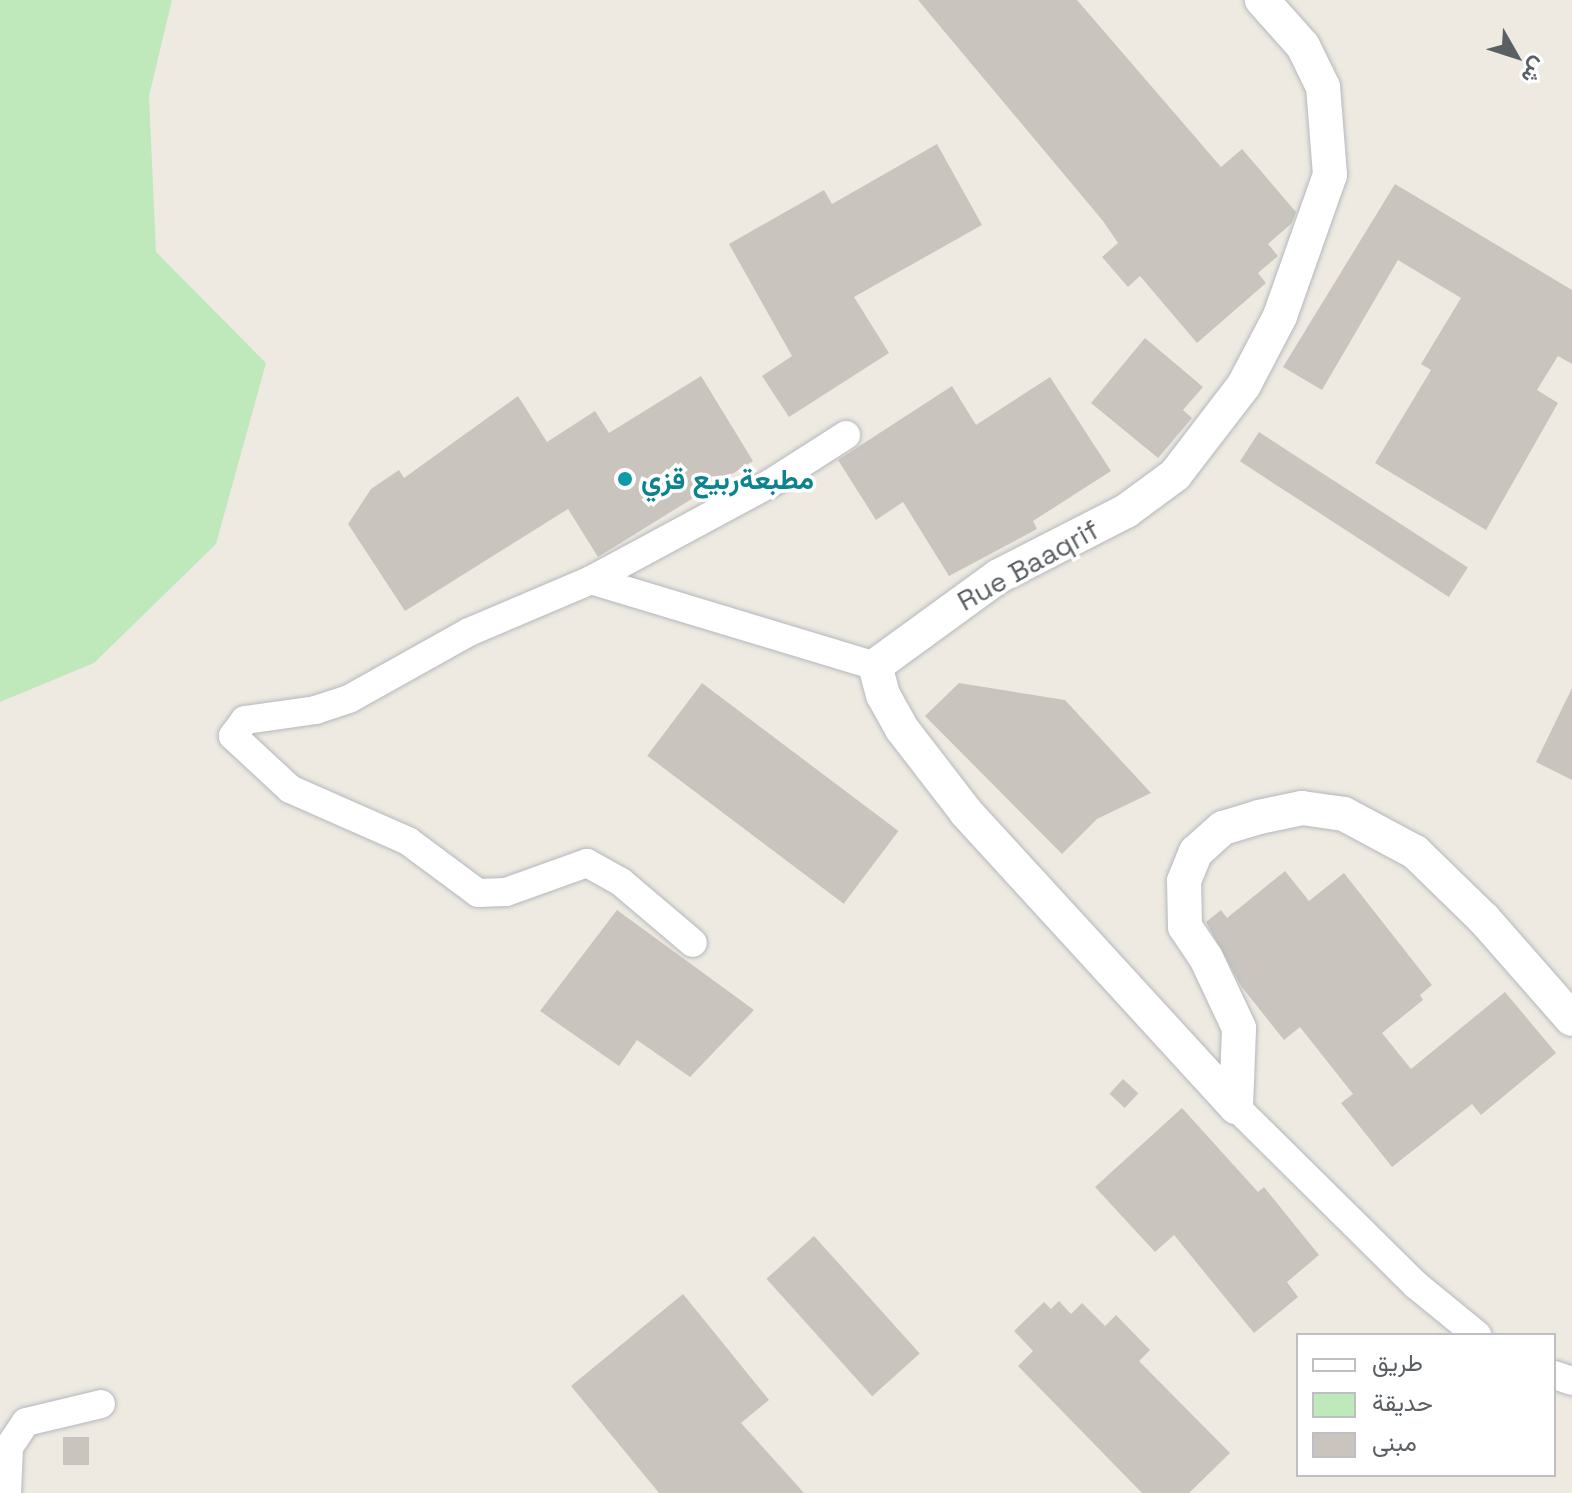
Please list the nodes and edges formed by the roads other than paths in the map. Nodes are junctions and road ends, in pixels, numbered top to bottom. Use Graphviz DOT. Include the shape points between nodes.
graph roads {
  1 [pos="1262,0"];
  2 [pos="846,435"];
  3 [pos="591,580"];
  4 [pos="875,666"];
  5 [pos="693,943"];
  6 [pos="1572,1019"];
  7 [pos="1236,1107"];
  8 [pos="1475,1333"];
  9 [pos="101,1404"];
  10 [pos="7,1493"];
  1 -- 4 [label="street, Rue Baaqrif" via="1303,46 1323,87 1330,175 1280,316 1244,385 1175,475 1126,511 999,576"];
  2 -- 3 [label="street" via="771,483"];
  3 -- 4 [label="street"];
  3 -- 5 [label="street" via="469,632 349,699 316,710 245,720 233,736 290,789 408,841 478,893 506,892 587,863 621,882"];
  4 -- 7 [label="street" via="883,695 902,729 950,792"];
  6 -- 7 [label="street" via="1463,896 1404,845 1344,814 1302,808 1259,817 1223,828 1196,852 1184,881 1185,927 1239,1028"];
  7 -- 8 [label="street" via="1416,1285"];
  9 -- 10 [label="street" via="26,1422 9,1447"];
}
